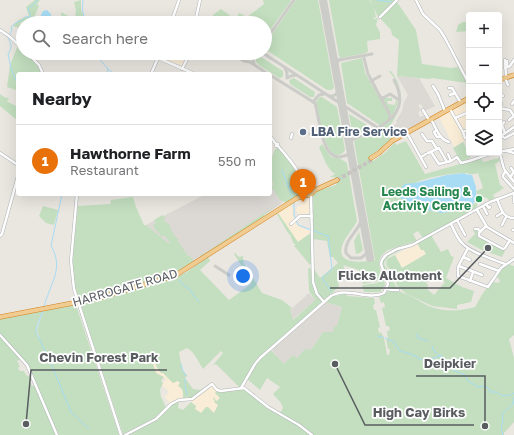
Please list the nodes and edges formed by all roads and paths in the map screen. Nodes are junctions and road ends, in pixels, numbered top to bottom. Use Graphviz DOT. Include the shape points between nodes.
graph roads {
  1 [pos="179,0"];
  2 [pos="200,0"];
  3 [pos="397,0"];
  4 [pos="416,0"];
  5 [pos="174,16"];
  6 [pos="197,16"];
  7 [pos="380,17"];
  8 [pos="0,30"];
  9 [pos="16,42"];
  10 [pos="34,60"];
  11 [pos="157,60"];
  12 [pos="163,60"];
  13 [pos="187,60"];
  14 [pos="506,60"];
  15 [pos="514,60"];
  16 [pos="506,67"];
  17 [pos="183,68"];
  18 [pos="42,72"];
  19 [pos="152,72"];
  20 [pos="191,72"];
  21 [pos="514,75"];
  22 [pos="466,76"];
  23 [pos="506,77"];
  24 [pos="502,79"];
  25 [pos="508,85"];
  26 [pos="433,86"];
  27 [pos="449,88"];
  28 [pos="455,93"];
  29 [pos="450,95"];
  30 [pos="466,100"];
  31 [pos="461,103"];
  32 [pos="502,108"];
  33 [pos="450,109"];
  34 [pos="423,110"];
  35 [pos="445,112"];
  36 [pos="466,113"];
  37 [pos="514,116"];
  38 [pos="455,118"];
  39 [pos="430,120"];
  40 [pos="509,120"];
  41 [pos="504,122"];
  42 [pos="514,127"];
  43 [pos="466,130"];
  44 [pos="463,132"];
  45 [pos="407,133"];
  46 [pos="505,133"];
  47 [pos="514,133"];
  48 [pos="422,134"];
  49 [pos="502,135"];
  50 [pos="511,135"];
  51 [pos="502,137"];
  52 [pos="514,137"];
  53 [pos="466,138"];
  54 [pos="272,139"];
  55 [pos="428,141"];
  56 [pos="449,142"];
  57 [pos="423,144"];
  58 [pos="437,149"];
  59 [pos="514,149"];
  60 [pos="502,151"];
  61 [pos="506,151"];
  62 [pos="0,153"];
  63 [pos="428,153"];
  64 [pos="514,153"];
  65 [pos="448,154"];
  66 [pos="485,156"];
  67 [pos="501,156"];
  68 [pos="421,157"];
  69 [pos="371,159"];
  70 [pos="451,161"];
  71 [pos="447,162"];
  72 [pos="16,164"];
  73 [pos="426,167"];
  74 [pos="511,168"];
  75 [pos="506,172"];
  76 [pos="514,172"];
  77 [pos="510,177"];
  78 [pos="336,180"];
  79 [pos="514,180"];
  80 [pos="16,183"];
  81 [pos="514,189"];
  82 [pos="308,192"];
  83 [pos="513,194"];
  84 [pos="77,196"];
  85 [pos="497,199"];
  86 [pos="514,201"];
  87 [pos="485,205"];
  88 [pos="490,207"];
  89 [pos="476,210"];
  90 [pos="502,213"];
  91 [pos="487,214"];
  92 [pos="312,216"];
  93 [pos="497,216"];
  94 [pos="506,217"];
  95 [pos="514,218"];
  96 [pos="457,220"];
  97 [pos="291,224"];
  98 [pos="451,224"];
  99 [pos="502,225"];
  100 [pos="486,226"];
  101 [pos="475,229"];
  102 [pos="480,232"];
  103 [pos="465,235"];
  104 [pos="0,236"];
  105 [pos="510,240"];
  106 [pos="514,243"];
  107 [pos="468,248"];
  108 [pos="463,257"];
  109 [pos="514,259"];
  110 [pos="470,260"];
  111 [pos="480,264"];
  112 [pos="505,264"];
  113 [pos="459,266"];
  114 [pos="498,271"];
  115 [pos="474,272"];
  116 [pos="482,275"];
  117 [pos="470,281"];
  118 [pos="387,288"];
  119 [pos="398,290"];
  120 [pos="324,302"];
  121 [pos="77,303"];
  122 [pos="0,318"];
  123 [pos="0,335"];
  124 [pos="241,388"];
  125 [pos="57,435"];
  126 [pos="121,435"];
  127 [pos="125,435"];
  128 [pos="312,435"];
  1 -- 5 [label="street"];
  2 -- 6 [label="street"];
  3 -- 7 [label="street"];
  4 -- 22 [label="street" via="423,14 440,30"];
  8 -- 9 [label="street"];
  10 -- 18 [label="street"];
  11 -- 19 [label="street"];
  12 -- 17 [label="street"];
  13 -- 17 [label="street"];
  14 -- 16 [label="street"];
  15 -- 16 [label="street"];
  16 -- 23 [label="street"];
  17 -- 20 [label="street"];
  21 -- 23 [label="highway"];
  23 -- 24 [label="highway"];
  23 -- 25 [label="street"];
  26 -- 35 [label="street"];
  27 -- 28 [label="street"];
  28 -- 29 [label="street"];
  28 -- 31 [label="street"];
  30 -- 31 [label="highway"];
  31 -- 33 [label="highway"];
  32 -- 37 [label="street" via="510,110"];
  33 -- 35 [label="highway"];
  33 -- 38 [label="street"];
  34 -- 39 [label="street"];
  35 -- 39 [label="highway"];
  36 -- 38 [label="street"];
  37 -- 40 [label="street"];
  38 -- 44 [label="street"];
  39 -- 45 [label="highway"];
  39 -- 56 [label="street" via="440,137"];
  41 -- 46 [label="street" via="502,127"];
  42 -- 46 [label="street"];
  43 -- 44 [label="street"];
  44 -- 53 [label="street"];
  45 -- 68 [label="street"];
  45 -- 69 [label="highway" via="396,138"];
  46 -- 49 [label="street"];
  47 -- 50 [label="street"];
  48 -- 55 [label="street"];
  50 -- 51 [label="street"];
  50 -- 52 [label="street"];
  54 -- 82 [label="street" via="298,171"];
  55 -- 57 [label="street"];
  55 -- 58 [label="street" via="432,141"];
  58 -- 63 [label="street"];
  58 -- 71 [label="street" via="440,149"];
  59 -- 61 [label="street"];
  60 -- 61 [label="street"];
  61 -- 64 [label="street"];
  62 -- 72 [label="street"];
  63 -- 68 [label="street"];
  63 -- 71 [label="street" via="438,164"];
  65 -- 70 [label="street"];
  66 -- 70 [label="street" via="469,162 461,163 457,157"];
  67 -- 75 [label="street"];
  68 -- 73 [label="street"];
  70 -- 71 [label="street"];
  74 -- 76 [label="street"];
  75 -- 77 [label="street"];
  75 -- 81 [label="street" via="502,175"];
  76 -- 77 [label="street"];
  77 -- 79 [label="street"];
  78 -- 82 [label="highway, HARROGATE ROAD"];
  80 -- 104 [label="street"];
  82 -- 92 [label="street"];
  82 -- 121 [label="highway, HARROGATE ROAD" via="176,275"];
  83 -- 85 [label="street"];
  83 -- 86 [label="street"];
  84 -- 121 [label="street" via="71,261"];
  85 -- 87 [label="street"];
  85 -- 90 [label="street"];
  87 -- 88 [label="street"];
  87 -- 89 [label="street"];
  87 -- 91 [label="street"];
  89 -- 96 [label="street"];
  89 -- 100 [label="street"];
  90 -- 93 [label="street"];
  90 -- 94 [label="street"];
  92 -- 97 [label="street" via="300,216"];
  92 -- 120 [label="street" via="313,282 317,294"];
  94 -- 95 [label="street"];
  94 -- 99 [label="street"];
  96 -- 98 [label="street"];
  96 -- 103 [label="street"];
  98 -- 107 [label="street" via="460,242"];
  98 -- 118 [label="street" via="385,256 381,264"];
  100 -- 102 [label="street"];
  100 -- 105 [label="street"];
  101 -- 102 [label="street"];
  102 -- 105 [label="street" via="479,236 503,249"];
  105 -- 106 [label="street"];
  107 -- 108 [label="street"];
  107 -- 112 [label="street"];
  108 -- 110 [label="street"];
  108 -- 113 [label="street"];
  109 -- 112 [label="street"];
  111 -- 114 [label="street"];
  112 -- 114 [label="street"];
  113 -- 115 [label="street"];
  113 -- 117 [label="street" via="458,276"];
  114 -- 117 [label="street" via="488,287"];
  115 -- 116 [label="street"];
  115 -- 117 [label="street"];
  118 -- 119 [label="street"];
  118 -- 120 [label="street" via="378,295 337,293"];
  120 -- 124 [label="street" via="260,358"];
  121 -- 122 [label="highway, HARROGATE ROAD"];
  121 -- 126 [label="street"];
  123 -- 125 [label="street" via="27,365"];
  124 -- 127 [label="street" via="221,391 210,384 195,398 171,404 156,419"];
  124 -- 128 [label="street"];
}
